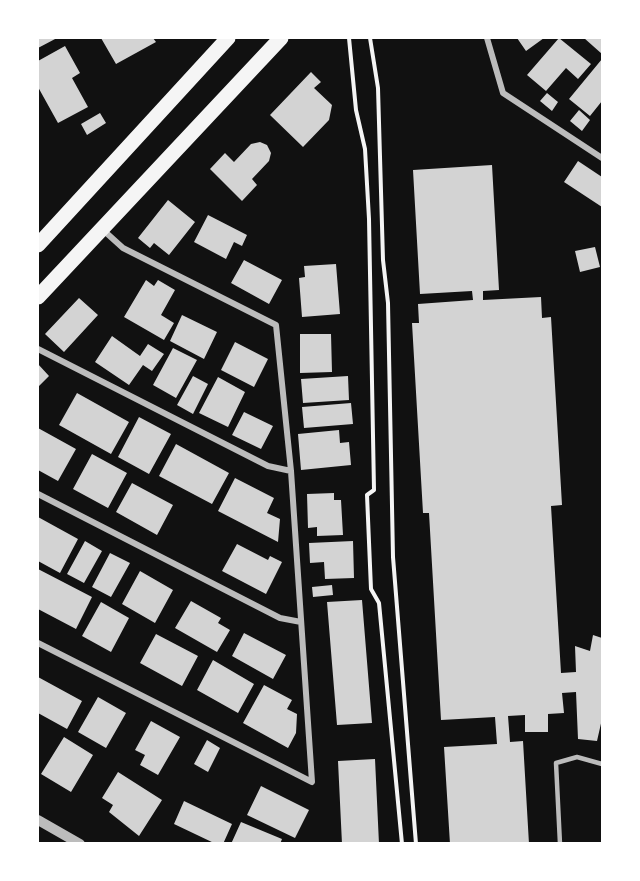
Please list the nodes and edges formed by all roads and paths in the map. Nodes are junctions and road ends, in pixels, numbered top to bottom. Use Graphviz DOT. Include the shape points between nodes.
graph roads {
  1 [pos="228,38"];
  2 [pos="281,38"];
  3 [pos="349,38"];
  4 [pos="370,38"];
  5 [pos="487,38"];
  6 [pos="603,158"];
  7 [pos="101,229"];
  8 [pos="38,245"];
  9 [pos="38,297"];
  10 [pos="38,349"];
  11 [pos="291,471"];
  12 [pos="38,494"];
  13 [pos="301,622"];
  14 [pos="38,643"];
  15 [pos="603,764"];
  16 [pos="38,820"];
  17 [pos="80,843"];
  18 [pos="402,843"];
  19 [pos="416,843"];
  20 [pos="560,843"];
  1 -- 8 [label="main road"];
  2 -- 7 [label="main road"];
  3 -- 18 [label="path" via="356,110 365,149 368,207 374,490 367,495 371,589 379,603"];
  4 -- 19 [label="path" via="378,88 382,260 388,303 393,557"];
  5 -- 6 [label="street" via="503,93"];
  7 -- 9 [label="main road"];
  7 -- 11 [label="street" via="123,248 276,325"];
  10 -- 11 [label="street" via="268,466"];
  11 -- 13 [label="street"];
  12 -- 13 [label="street" via="280,618"];
  13 -- 14 [label="street" via="312,782"];
  15 -- 20 [label="lane" via="577,757 556,763"];
  16 -- 17 [label="street"];
}
